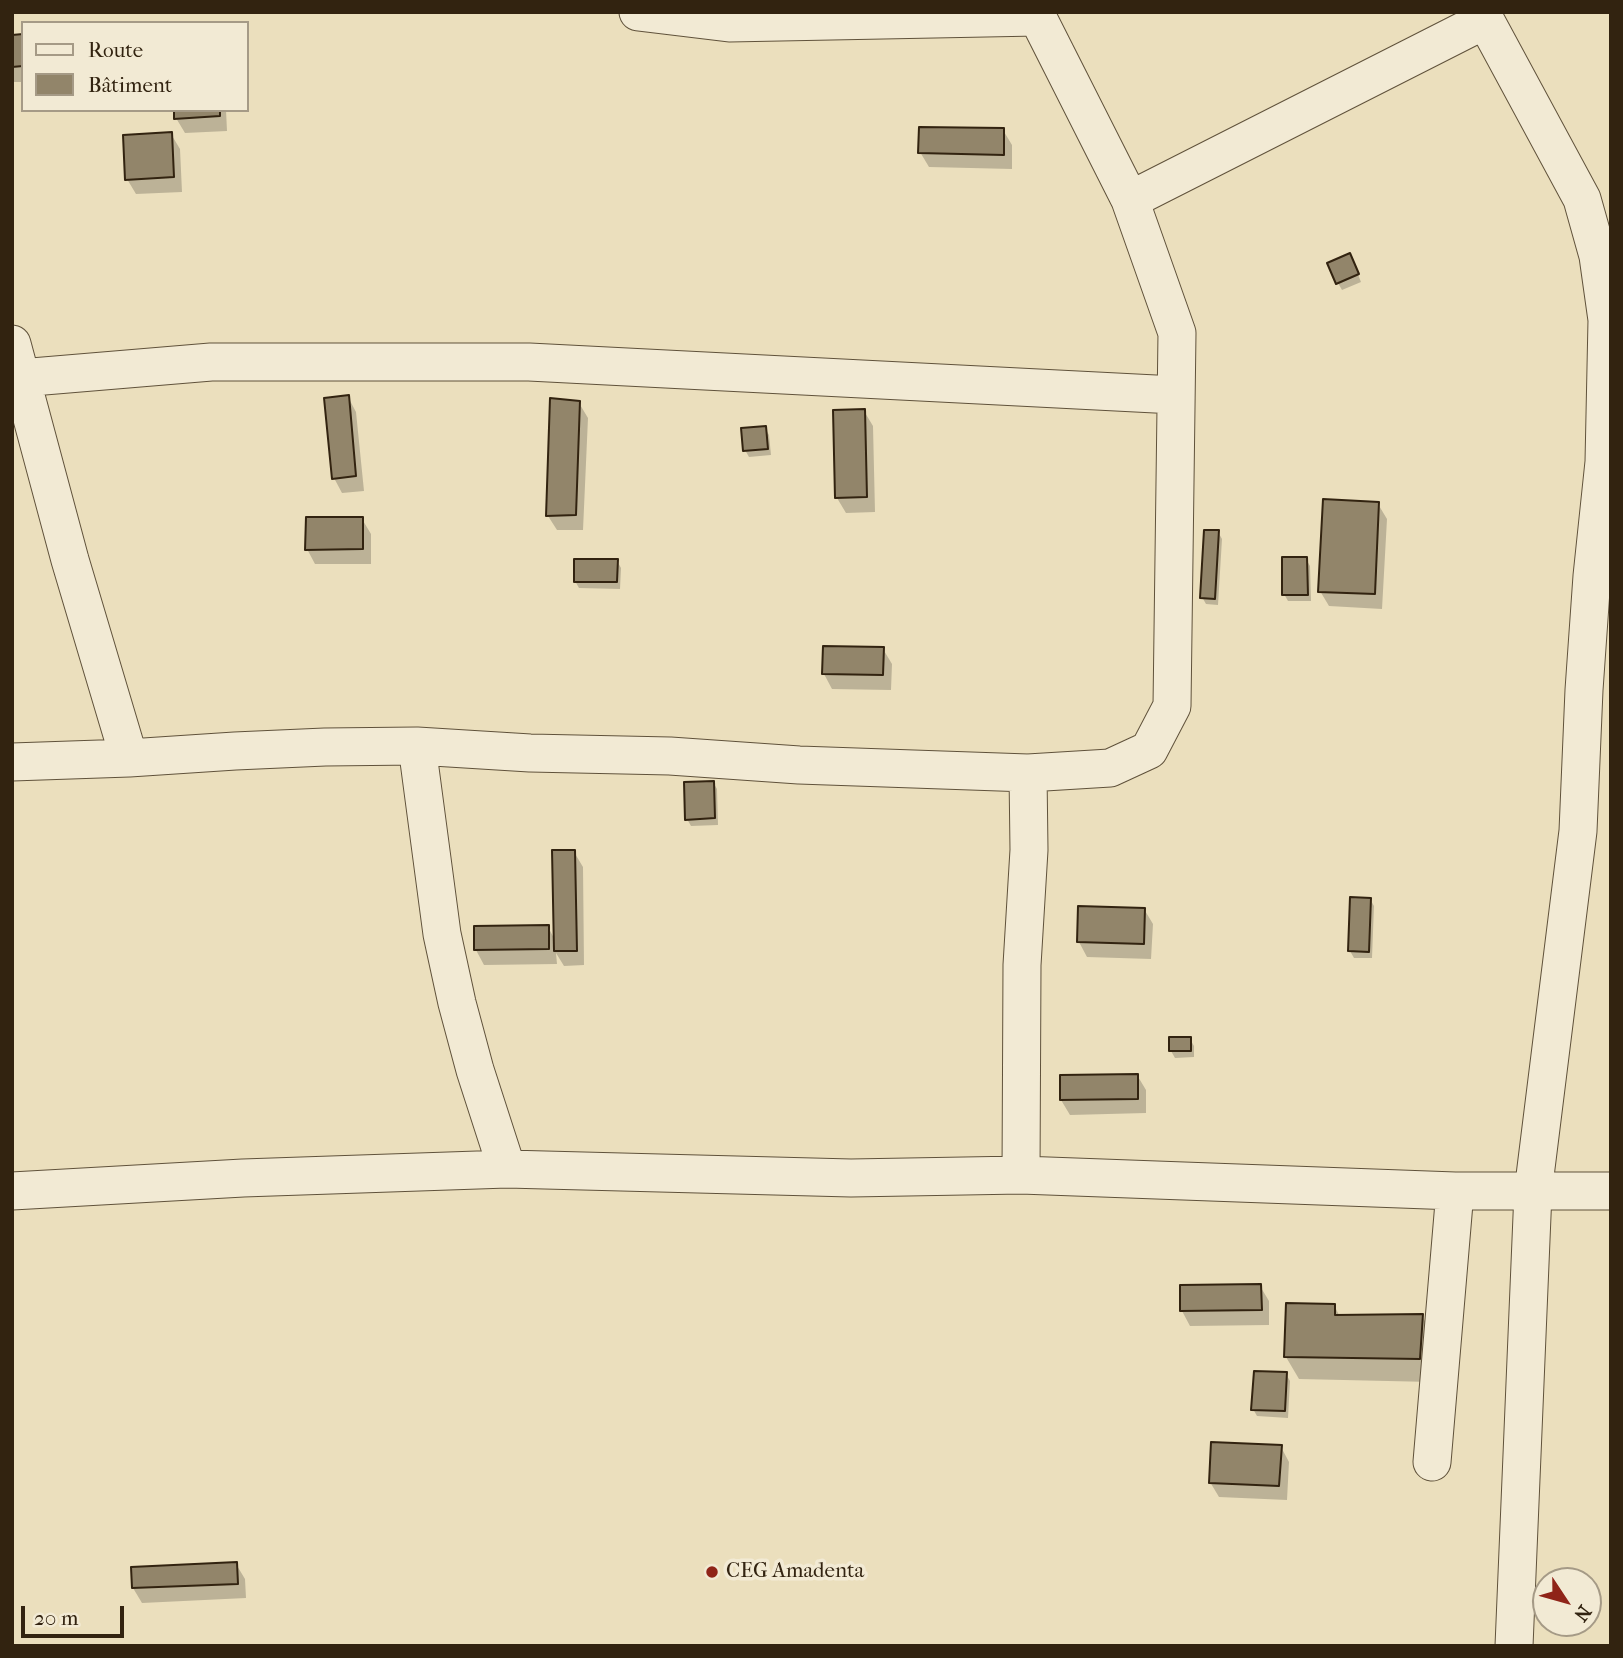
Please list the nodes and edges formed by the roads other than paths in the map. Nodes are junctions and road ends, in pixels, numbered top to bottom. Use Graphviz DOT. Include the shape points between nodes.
graph roads {
  1 [pos="638,12"];
  2 [pos="1036,15"];
  3 [pos="1483,16"];
  4 [pos="1596,193"];
  5 [pos="1130,200"];
  6 [pos="16,361"];
  7 [pos="1175,396"];
  8 [pos="417,746"];
  9 [pos="129,758"];
  10 [pos="12,762"];
  11 [pos="1028,773"];
  12 [pos="507,1169"];
  13 [pos="1021,1175"];
  14 [pos="12,1191"];
  15 [pos="1455,1191"];
  16 [pos="1611,1191"];
  17 [pos="1533,1192"];
  18 [pos="1433,1462"];
  19 [pos="1514,1646"];
  1 -- 2 [label="street" via="729,23"];
  2 -- 5 [label="street"];
  3 -- 4 [label="street"];
  3 -- 5 [label="street"];
  4 -- 17 [label="street" via="1607,320 1604,462 1592,576 1578,831"];
  5 -- 7 [label="street" via="1177,334"];
  6 -- 7 [label="street" via="529,362"];
  6 -- 9 [label="street"];
  7 -- 11 [label="street" via="1172,706 1149,750 1110,768"];
  8 -- 9 [label="street"];
  8 -- 11 [label="street"];
  8 -- 12 [label="street" via="442,934 475,1070"];
  9 -- 10 [label="street"];
  11 -- 13 [label="street"];
  12 -- 13 [label="street" via="851,1178"];
  12 -- 14 [label="street"];
  13 -- 15 [label="street"];
  15 -- 17 [label="street"];
  15 -- 18 [label="street"];
  16 -- 17 [label="street"];
  17 -- 19 [label="street"];
}
